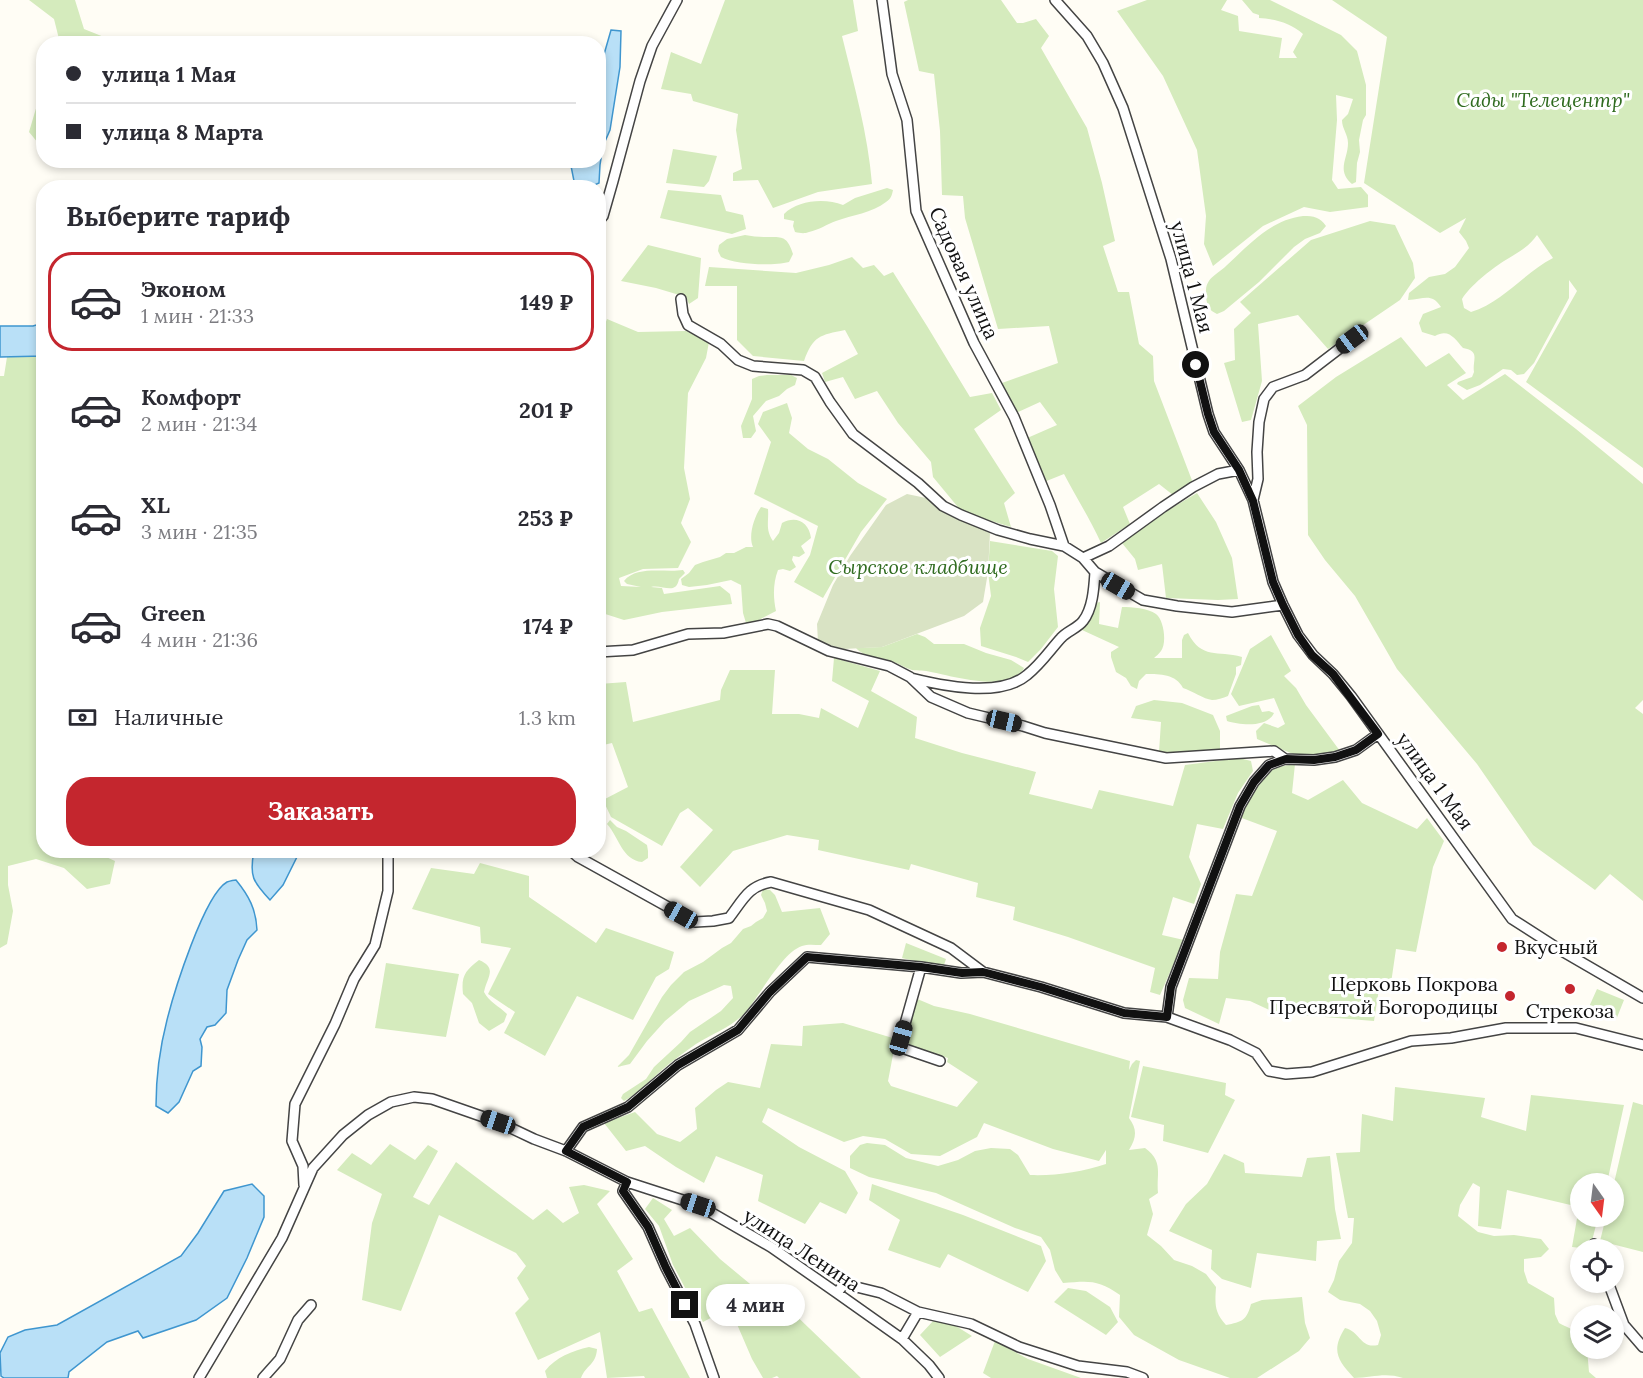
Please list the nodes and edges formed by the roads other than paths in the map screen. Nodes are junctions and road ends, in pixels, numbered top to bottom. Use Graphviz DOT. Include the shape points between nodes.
graph roads {
  1 [pos="677,0"];
  2 [pos="882,0"];
  3 [pos="1055,0"];
  4 [pos="606,206"];
  5 [pos="681,299"];
  6 [pos="1352,339"];
  7 [pos="1239,470"];
  8 [pos="1253,501"];
  9 [pos="1064,546"];
  10 [pos="1083,558"];
  11 [pos="1095,572"];
  12 [pos="1283,605"];
  13 [pos="606,652"];
  14 [pos="910,677"];
  15 [pos="1378,734"];
  16 [pos="1286,759"];
  17 [pos="388,858"];
  18 [pos="580,858"];
  19 [pos="921,967"];
  20 [pos="983,972"];
  21 [pos="1643,998"];
  22 [pos="1167,1017"];
  23 [pos="1643,1045"];
  24 [pos="940,1061"];
  25 [pos="566,1151"];
  26 [pos="627,1182"];
  27 [pos="304,1186"];
  28 [pos="837,1293"];
  29 [pos="1612,1293"];
  30 [pos="311,1305"];
  31 [pos="918,1312"];
  32 [pos="902,1340"];
  33 [pos="1643,1347"];
  34 [pos="199,1378"];
  35 [pos="263,1378"];
  36 [pos="714,1378"];
  37 [pos="939,1378"];
  38 [pos="1143,1378"];
  1 -- 4 [label="street" via="646,63"];
  2 -- 9 [label="street, Садовая улица" via="892,75 908,120 916,210 974,343 1014,417"];
  3 -- 7 [label="street, улица 1 Мая" via="1087,36 1123,108 1171,259 1208,414 1214,432"];
  5 -- 9 [label="street" via="688,326 721,344 738,360 753,366 803,370 815,377 853,434 943,506 998,530"];
  6 -- 8 [label="street" via="1305,375 1273,387 1264,399"];
  7 -- 8 [label="street, улица 1 Мая"];
  7 -- 10 [label="street" via="1218,474 1192,487 1109,546"];
  8 -- 12 [label="street, улица 1 Мая" via="1273,582"];
  9 -- 10 [label="street"];
  10 -- 11 [label="street"];
  11 -- 12 [label="street" via="1143,600 1177,606 1232,612"];
  11 -- 14 [label="street" via="1093,598 1083,621 1063,636 1026,677 1006,687 980,689"];
  12 -- 15 [label="street, улица 1 Мая" via="1312,655 1333,674"];
  13 -- 14 [label="street" via="633,650 688,634 723,633 768,624 829,651 889,666"];
  14 -- 16 [label="street" via="931,697 968,713 1045,733 1166,758 1274,751"];
  15 -- 16 [label="street" via="1356,750 1335,757"];
  15 -- 21 [label="street, улица 1 Мая" via="1512,919"];
  16 -- 22 [label="street" via="1269,765 1240,806 1171,987"];
  17 -- 27 [label="street" via="388,891 375,945 354,979 295,1104 292,1141 303,1166"];
  18 -- 20 [label="street" via="695,922 729,918 751,889 771,882 869,910 951,948"];
  19 -- 20 [label="street"];
  19 -- 24 [label="street" via="901,1045"];
  19 -- 25 [label="street" via="807,957 738,1030 678,1065 628,1107 583,1127"];
  20 -- 22 [label="street" via="1124,1013"];
  22 -- 23 [label="street" via="1230,1040 1256,1053 1269,1071 1287,1074 1312,1072 1411,1041 1506,1028 1576,1028"];
  25 -- 26 [label="street, улица Ленина"];
  25 -- 27 [label="street, улица Ленина" via="498,1122 432,1099 414,1097 391,1102 351,1128 313,1168"];
  26 -- 28 [label="street, улица Ленина" via="698,1205 771,1247"];
  26 -- 36 [label="street" via="623,1191 648,1227 695,1324"];
  27 -- 34 [label="street, улица Ленина" via="282,1238"];
  28 -- 31 [label="street" via="844,1284 881,1293"];
  28 -- 32 [label="street, улица Ленина"];
  29 -- 33 [label="street" via="1624,1325"];
  30 -- 35 [label="street" via="298,1320 280,1359"];
  31 -- 32 [label="street"];
  31 -- 38 [label="street" via="970,1324 1019,1347 1078,1366"];
  32 -- 37 [label="street, улица Ленина"];
}
